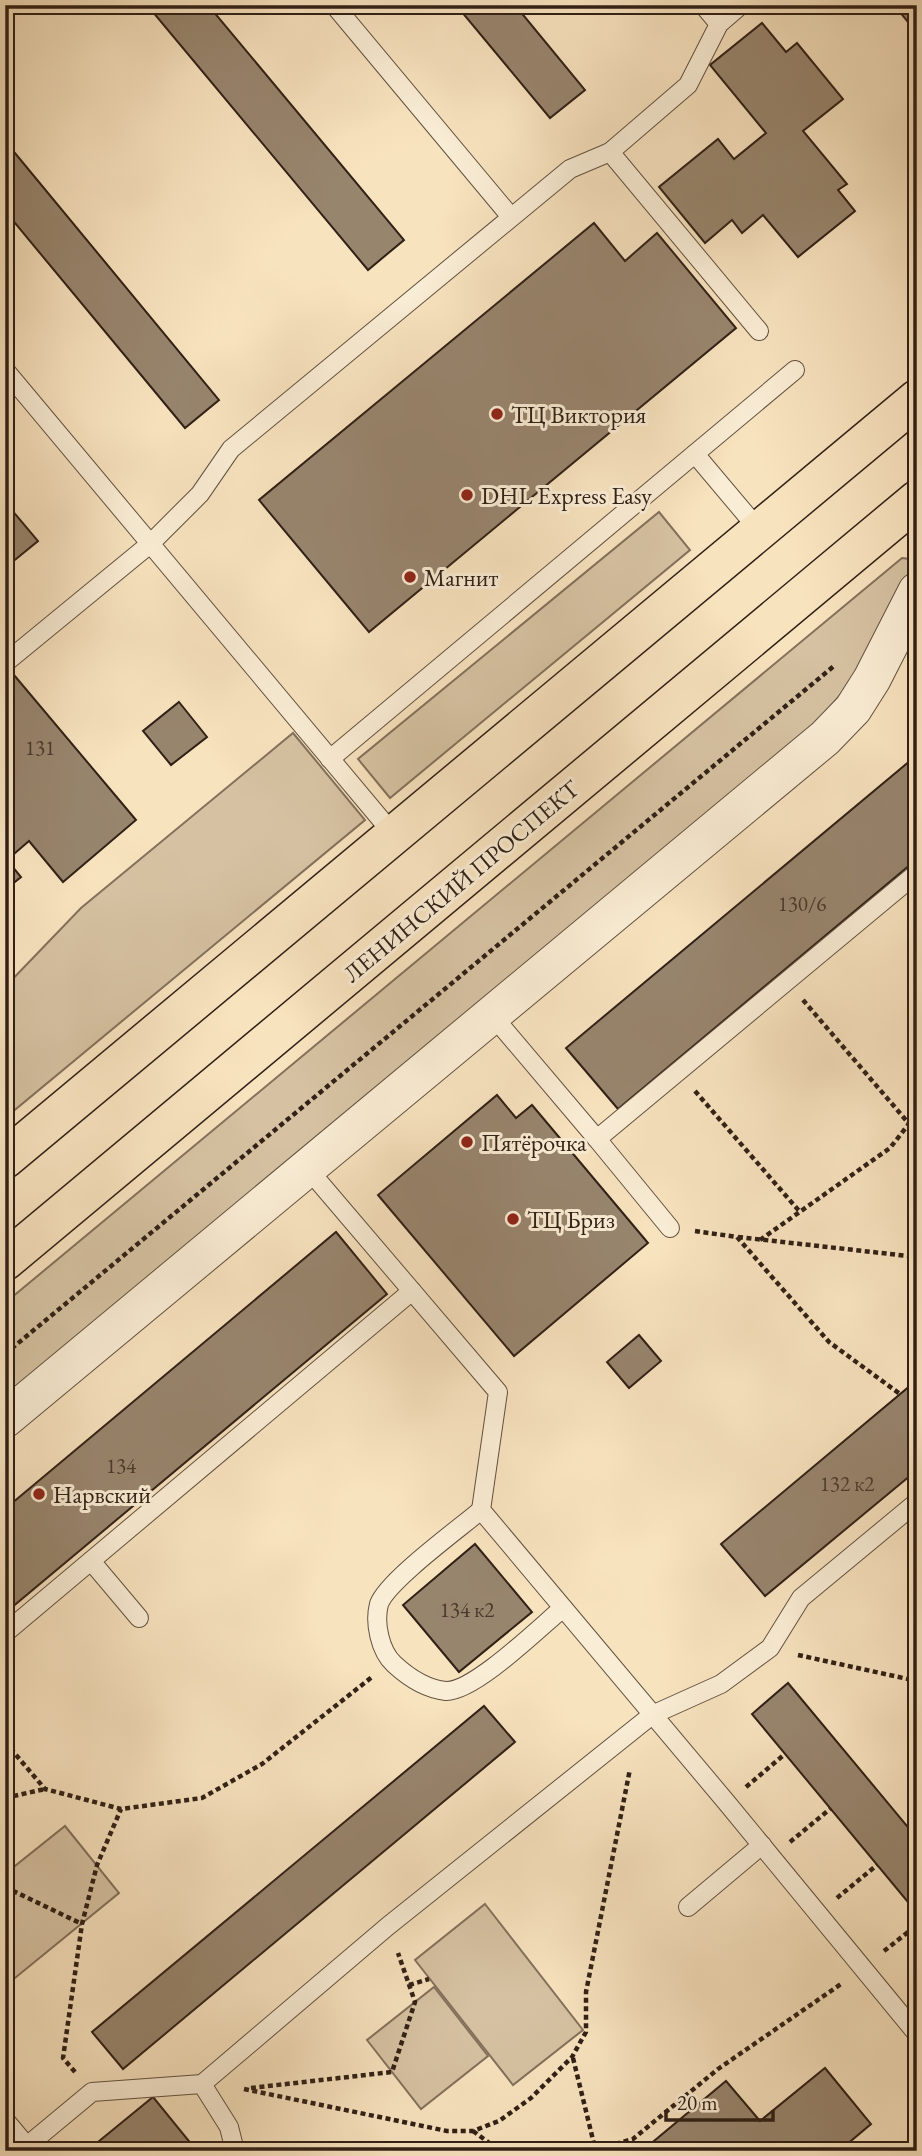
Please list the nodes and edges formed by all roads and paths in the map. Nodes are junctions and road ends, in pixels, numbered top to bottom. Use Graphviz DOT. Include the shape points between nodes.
graph roads {
  1 [pos="334,5"];
  2 [pos="703,5"];
  3 [pos="741,5"];
  4 [pos="719,24"];
  5 [pos="610,152"];
  6 [pos="511,217"];
  7 [pos="759,331"];
  8 [pos="5,370"];
  9 [pos="795,370"];
  10 [pos="917,399"];
  11 [pos="695,454"];
  12 [pos="917,500"];
  13 [pos="759,530"];
  14 [pos="150,544"];
  15 [pos="917,591"];
  16 [pos="5,663"];
  17 [pos="835,665"];
  18 [pos="330,759"];
  19 [pos="394,835"];
  20 [pos="917,873"];
  21 [pos="787,981"];
  22 [pos="492,1015"];
  23 [pos="678,1071"];
  24 [pos="917,1104"];
  25 [pos="917,1124"];
  26 [pos="908,1125"];
  27 [pos="917,1133"];
  28 [pos="597,1139"];
  29 [pos="5,1159"];
  30 [pos="308,1169"];
  31 [pos="800,1212"];
  32 [pos="670,1228"];
  33 [pos="737,1237"];
  34 [pos="760,1240"];
  35 [pos="917,1257"];
  36 [pos="5,1261"];
  37 [pos="412,1291"];
  38 [pos="5,1354"];
  39 [pos="900,1394"];
  40 [pos="5,1419"];
  41 [pos="917,1502"];
  42 [pos="481,1510"];
  43 [pos="91,1561"];
  44 [pos="563,1608"];
  45 [pos="139,1618"];
  46 [pos="5,1633"];
  47 [pos="770,1648"];
  48 [pos="391,1662"];
  49 [pos="917,1681"];
  50 [pos="645,1721"];
  51 [pos="5,1742"];
  52 [pos="785,1754"];
  53 [pos="45,1789"];
  54 [pos="5,1798"];
  55 [pos="727,1803"];
  56 [pos="121,1809"];
  57 [pos="830,1809"];
  58 [pos="767,1851"];
  59 [pos="877,1865"];
  60 [pos="5,1886"];
  61 [pos="688,1907"];
  62 [pos="818,1913"];
  63 [pos="82,1924"];
  64 [pos="917,1924"];
  65 [pos="388,1926"];
  66 [pos="863,1969"];
  67 [pos="429,1979"];
  68 [pos="409,1985"];
  69 [pos="917,2034"];
  70 [pos="572,2057"];
  71 [pos="205,2088"];
  72 [pos="244,2089"];
  73 [pos="92,2092"];
  74 [pos="5,2120"];
  75 [pos="473,2131"];
  76 [pos="29,2148"];
  77 [pos="593,2149"];
  78 [pos="235,2151"];
  79 [pos="500,2151"];
  1 -- 6 [label="lane"];
  2 -- 4 [label="lane"];
  3 -- 4 [label="lane"];
  4 -- 5 [label="lane" via="688,85"];
  5 -- 6 [label="lane" via="570,169"];
  5 -- 7 [label="lane"];
  6 -- 14 [label="lane" via="232,449 200,494"];
  8 -- 14 [label="lane"];
  9 -- 11 [label="lane"];
  10 -- 13 [label="main road"];
  11 -- 13 [label="lane"];
  11 -- 18 [label="lane"];
  12 -- 36 [label="main road, ЛЕНИНСКИЙ ПРОСПЕКТ"];
  13 -- 19 [label="main road"];
  14 -- 16 [label="lane"];
  14 -- 18 [label="lane"];
  15 -- 22 [label="street" via="872,679 853,709 825,738"];
  17 -- 38 [label="path"];
  18 -- 19 [label="lane"];
  19 -- 29 [label="main road"];
  20 -- 21 [label="lane"];
  21 -- 23 [label="lane"];
  21 -- 26 [label="path"];
  22 -- 28 [label="lane"];
  22 -- 30 [label="street"];
  23 -- 28 [label="lane"];
  23 -- 31 [label="path"];
  24 -- 26 [label="path"];
  25 -- 26 [label="path"];
  26 -- 27 [label="path"];
  26 -- 31 [label="path" via="890,1148"];
  28 -- 32 [label="lane"];
  30 -- 37 [label="lane"];
  30 -- 40 [label="street"];
  31 -- 34 [label="path"];
  32 -- 33 [label="path"];
  33 -- 34 [label="path"];
  33 -- 39 [label="path" via="829,1342"];
  34 -- 35 [label="path"];
  37 -- 42 [label="lane" via="498,1392"];
  37 -- 43 [label="lane"];
  41 -- 47 [label="lane" via="801,1598"];
  42 -- 44 [label="lane"];
  42 -- 48 [label="lane" via="396,1581 380,1603 377,1632"];
  43 -- 45 [label="lane"];
  43 -- 46 [label="lane"];
  44 -- 48 [label="lane" via="478,1680 447,1691 417,1682"];
  44 -- 50 [label="lane"];
  47 -- 49 [label="path"];
  47 -- 50 [label="lane" via="720,1684"];
  48 -- 56 [label="path" via="262,1764 202,1798"];
  50 -- 55 [label="lane"];
  50 -- 65 [label="lane"];
  50 -- 70 [label="path" via="586,1992 586,2032"];
  51 -- 53 [label="path"];
  52 -- 55 [label="path"];
  53 -- 54 [label="path"];
  53 -- 56 [label="path"];
  55 -- 58 [label="lane"];
  56 -- 63 [label="path" via="97,1865"];
  57 -- 58 [label="path"];
  58 -- 61 [label="lane"];
  58 -- 62 [label="lane"];
  59 -- 62 [label="path"];
  60 -- 63 [label="path"];
  62 -- 66 [label="lane"];
  63 -- 73 [label="path" via="63,2058"];
  64 -- 66 [label="path"];
  65 -- 68 [label="path"];
  65 -- 71 [label="lane"];
  66 -- 69 [label="lane"];
  66 -- 77 [label="path" via="718,2069 633,2139"];
  67 -- 68 [label="path"];
  68 -- 72 [label="path" via="415,2002 392,2072"];
  70 -- 75 [label="path" via="531,2098 499,2121"];
  70 -- 77 [label="path"];
  71 -- 72 [label="path"];
  71 -- 73 [label="lane"];
  71 -- 78 [label="lane" via="229,2127"];
  72 -- 75 [label="path" via="447,2131"];
  73 -- 76 [label="lane"];
  74 -- 76 [label="lane"];
  75 -- 79 [label="path"];
}
